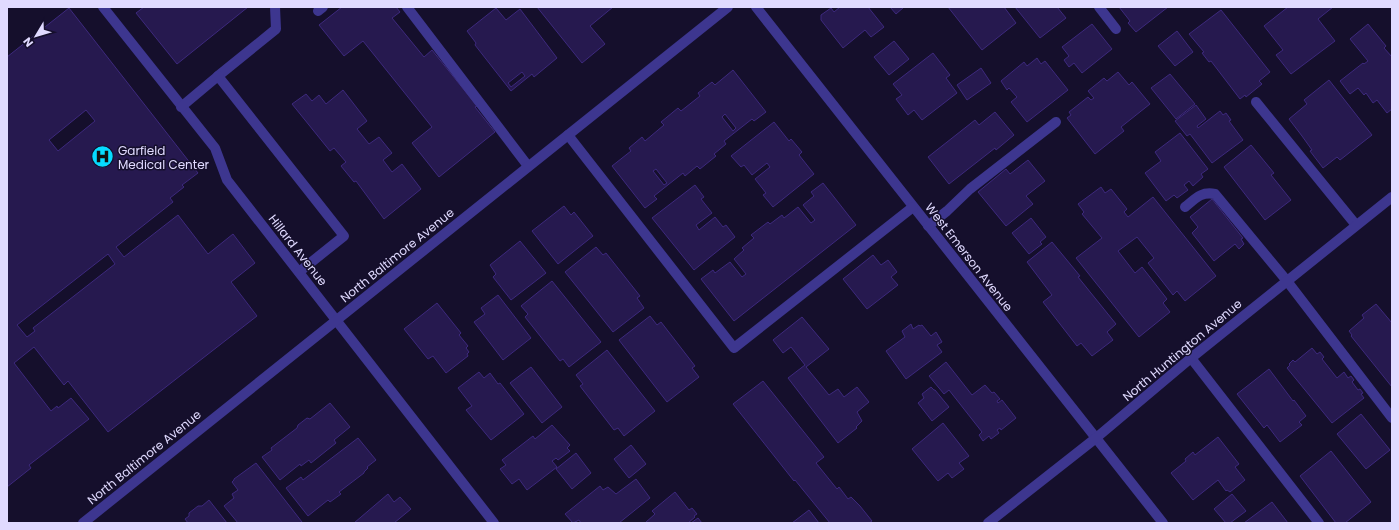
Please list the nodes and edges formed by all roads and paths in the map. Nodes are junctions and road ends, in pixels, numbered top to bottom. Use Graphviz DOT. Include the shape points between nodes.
graph roads {
  1 [pos="103,7"];
  2 [pos="275,7"];
  3 [pos="407,7"];
  4 [pos="728,7"];
  5 [pos="756,7"];
  6 [pos="1099,7"];
  7 [pos="1116,29"];
  8 [pos="218,76"];
  9 [pos="1256,102"];
  10 [pos="181,107"];
  11 [pos="1056,122"];
  12 [pos="568,135"];
  13 [pos="528,166"];
  14 [pos="1392,197"];
  15 [pos="913,207"];
  16 [pos="1185,208"];
  17 [pos="1356,225"];
  18 [pos="928,226"];
  19 [pos="299,272"];
  20 [pos="1287,281"];
  21 [pos="336,321"];
  22 [pos="1191,358"];
  23 [pos="1392,418"];
  24 [pos="1096,438"];
  25 [pos="83,523"];
  26 [pos="494,523"];
  27 [pos="988,523"];
  28 [pos="1163,523"];
  29 [pos="1319,523"];
  1 -- 10 [label="street, Hillard Avenue"];
  2 -- 8 [label="street" via="276,29"];
  3 -- 13 [label="street"];
  4 -- 12 [label="street, North Baltimore Avenue"];
  5 -- 15 [label="street, West Emerson Avenue"];
  6 -- 7 [label="street"];
  8 -- 10 [label="street"];
  8 -- 19 [label="street" via="344,236"];
  9 -- 17 [label="street"];
  10 -- 19 [label="street, Hillard Avenue" via="215,148 227,180"];
  11 -- 18 [label="street" via="970,189"];
  12 -- 13 [label="street, North Baltimore Avenue"];
  12 -- 15 [label="street" via="734,348"];
  13 -- 21 [label="street, North Baltimore Avenue"];
  14 -- 17 [label="street, North Huntington Avenue"];
  15 -- 18 [label="street, West Emerson Avenue"];
  16 -- 20 [label="street" via="1201,195 1215,194"];
  17 -- 20 [label="street, North Huntington Avenue"];
  18 -- 24 [label="street, West Emerson Avenue"];
  19 -- 21 [label="street, Hillard Avenue"];
  20 -- 22 [label="street, North Huntington Avenue"];
  20 -- 23 [label="street"];
  21 -- 25 [label="street, North Baltimore Avenue"];
  21 -- 26 [label="street, Hillard Avenue"];
  22 -- 24 [label="street, North Huntington Avenue"];
  22 -- 29 [label="street"];
  24 -- 27 [label="street, North Huntington Avenue"];
  24 -- 28 [label="street, West Emerson Avenue"];
}
